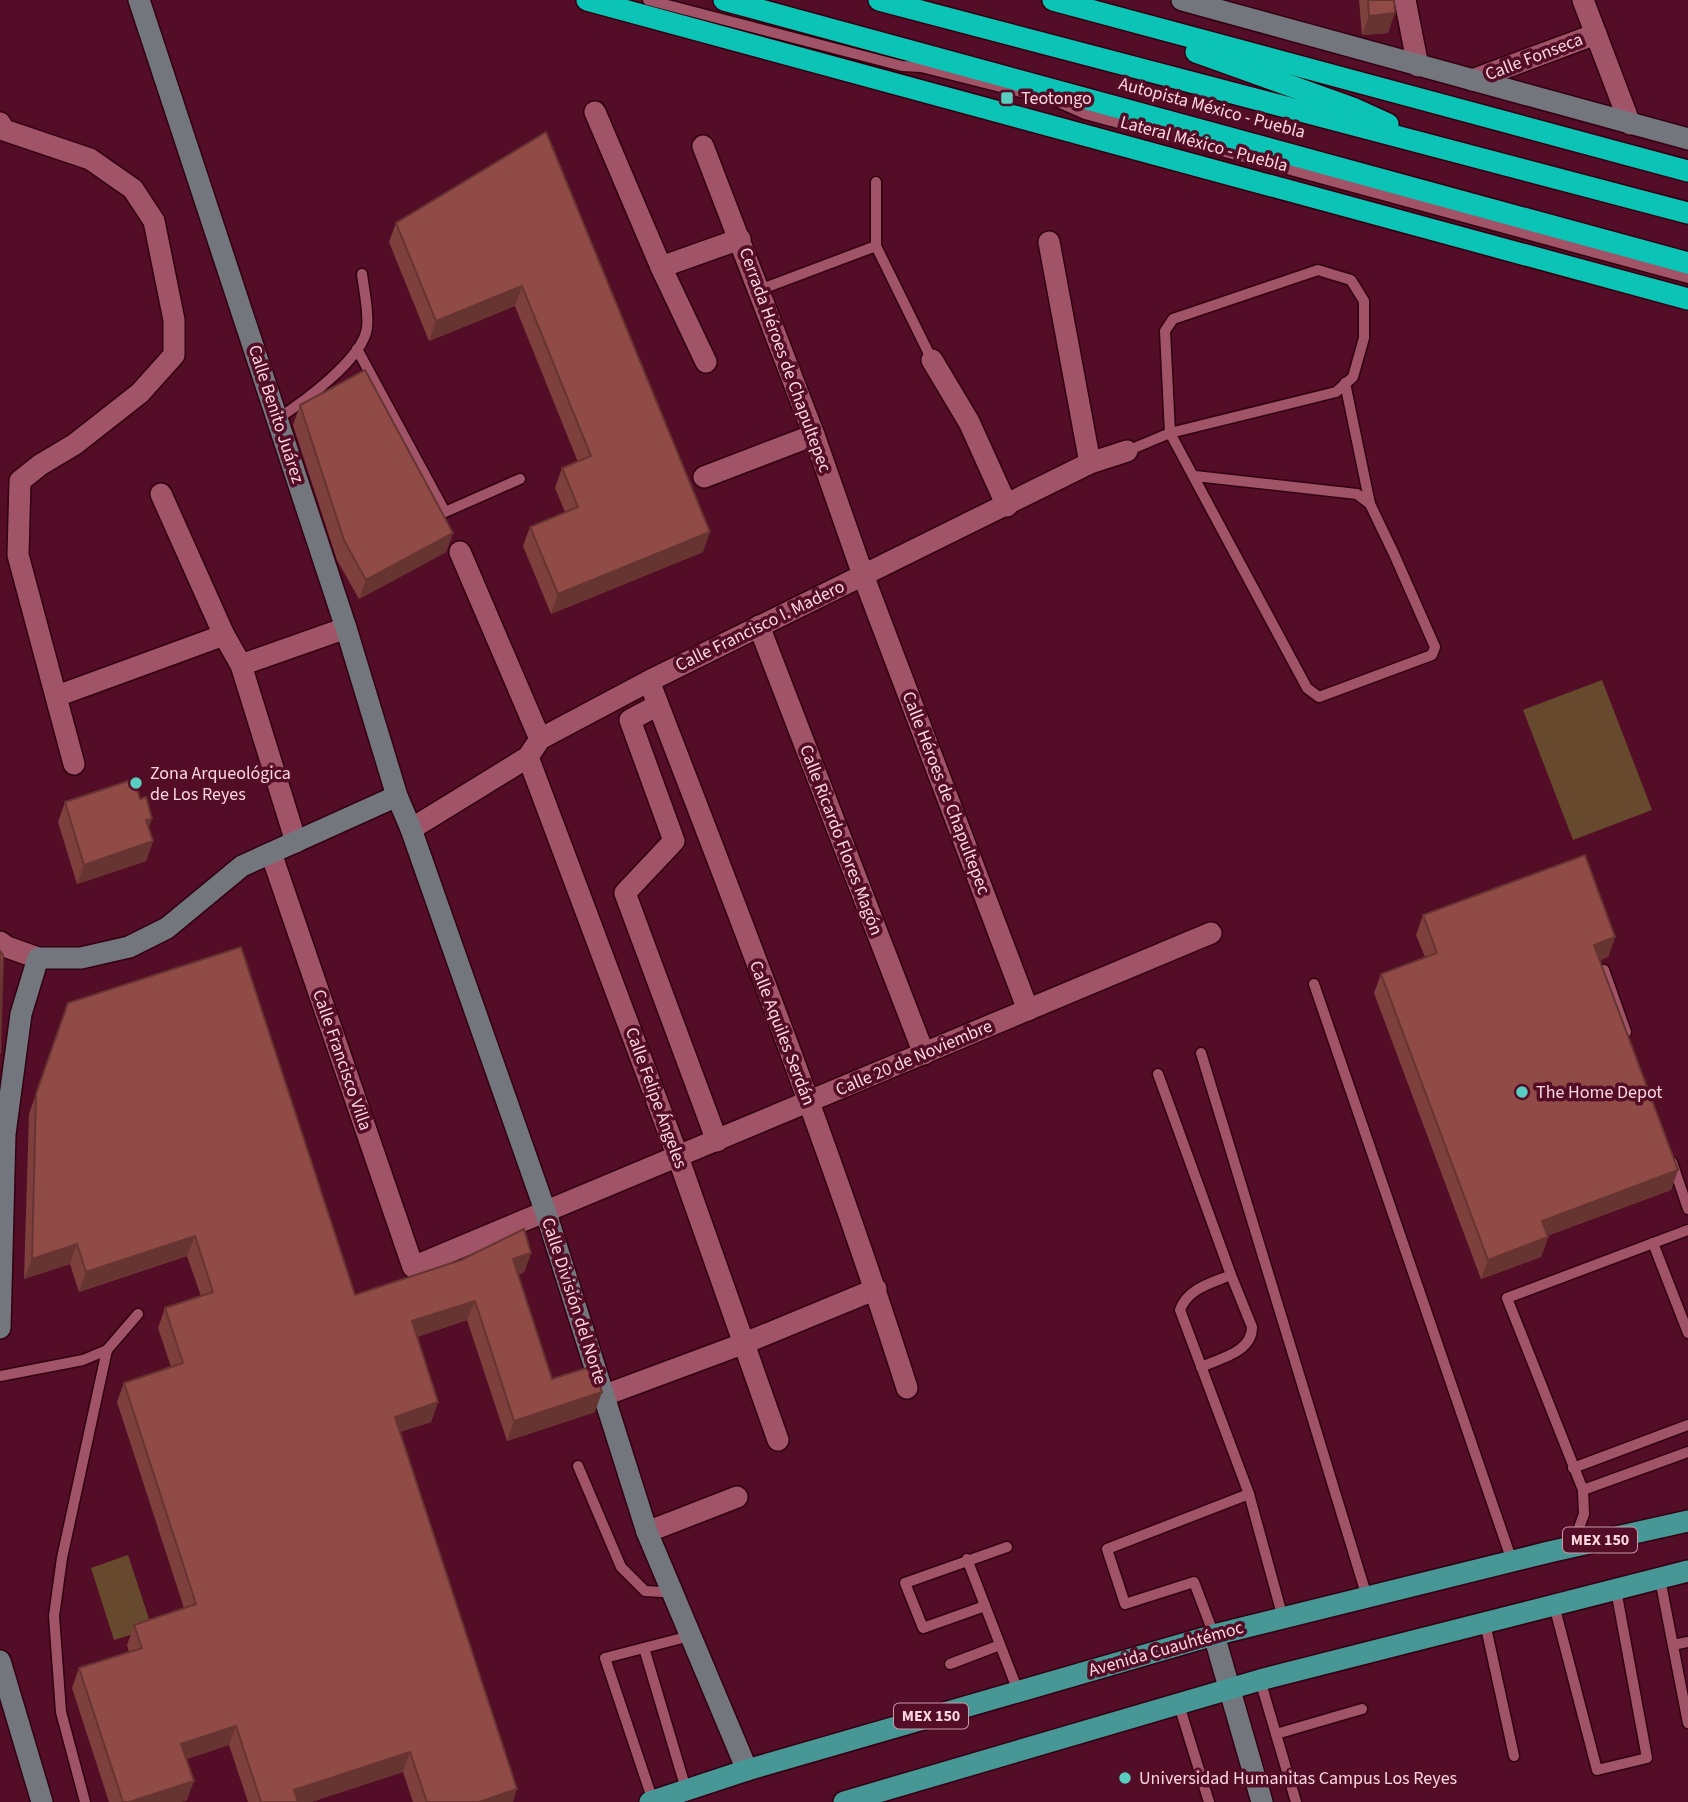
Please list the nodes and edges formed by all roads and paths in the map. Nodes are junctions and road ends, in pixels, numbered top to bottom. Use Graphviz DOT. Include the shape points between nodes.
graph roads {
  1 [pos="139,0"];
  2 [pos="587,0"];
  3 [pos="613,0"];
  4 [pos="648,0"];
  5 [pos="724,0"];
  6 [pos="879,0"];
  7 [pos="1182,0"];
  8 [pos="1405,0"];
  9 [pos="1583,0"];
  10 [pos="1060,2"];
  11 [pos="1596,34"];
  12 [pos="1418,66"];
  13 [pos="1472,80"];
  14 [pos="595,112"];
  15 [pos="0,123"];
  16 [pos="1630,124"];
  17 [pos="1688,139"];
  18 [pos="703,146"];
  19 [pos="1451,152"];
  20 [pos="1688,171"];
  21 [pos="876,182"];
  22 [pos="1688,213"];
  23 [pos="740,239"];
  24 [pos="1049,242"];
  25 [pos="876,246"];
  26 [pos="1688,262"];
  27 [pos="660,267"];
  28 [pos="362,274"];
  29 [pos="1688,278"];
  30 [pos="760,290"];
  31 [pos="1688,290"];
  32 [pos="1688,299"];
  33 [pos="357,349"];
  34 [pos="932,360"];
  35 [pos="706,362"];
  36 [pos="1345,383"];
  37 [pos="277,419"];
  38 [pos="1170,433"];
  39 [pos="814,435"];
  40 [pos="1127,451"];
  41 [pos="1090,463"];
  42 [pos="1195,476"];
  43 [pos="704,477"];
  44 [pos="520,479"];
  45 [pos="161,494"];
  46 [pos="1370,504"];
  47 [pos="1007,506"];
  48 [pos="460,552"];
  49 [pos="9,557"];
  50 [pos="863,575"];
  51 [pos="759,626"];
  52 [pos="346,628"];
  53 [pos="224,635"];
  54 [pos="241,665"];
  55 [pos="649,681"];
  56 [pos="57,696"];
  57 [pos="658,705"];
  58 [pos="534,748"];
  59 [pos="74,764"];
  60 [pos="397,796"];
  61 [pos="411,829"];
  62 [pos="296,842"];
  63 [pos="271,853"];
  64 [pos="1211,933"];
  65 [pos="0,942"];
  66 [pos="38,958"];
  67 [pos="1604,970"];
  68 [pos="1314,984"];
  69 [pos="1028,1010"];
  70 [pos="1631,1045"];
  71 [pos="1200,1053"];
  72 [pos="924,1054"];
  73 [pos="1158,1074"];
  74 [pos="809,1102"];
  75 [pos="716,1141"];
  76 [pos="1666,1146"];
  77 [pos="678,1157"];
  78 [pos="1688,1209"];
  79 [pos="546,1213"];
  80 [pos="1688,1230"];
  81 [pos="1653,1243"];
  82 [pos="413,1267"];
  83 [pos="1231,1275"];
  84 [pos="876,1289"];
  85 [pos="138,1314"];
  86 [pos="0,1328"];
  87 [pos="1688,1333"];
  88 [pos="745,1343"];
  89 [pos="107,1350"];
  90 [pos="1201,1367"];
  91 [pos="0,1376"];
  92 [pos="907,1388"];
  93 [pos="605,1395"];
  94 [pos="1688,1425"];
  95 [pos="778,1440"];
  96 [pos="1688,1452"];
  97 [pos="578,1466"];
  98 [pos="1573,1468"];
  99 [pos="1583,1490"];
  100 [pos="1249,1494"];
  101 [pos="737,1497"];
  102 [pos="1688,1521"];
  103 [pos="647,1532"];
  104 [pos="1007,1547"];
  105 [pos="1572,1547"];
  106 [pos="967,1559"];
  107 [pos="1512,1561"];
  108 [pos="1688,1571"];
  109 [pos="1660,1578"];
  110 [pos="670,1589"];
  111 [pos="1616,1590"];
  112 [pos="1367,1597"];
  113 [pos="1554,1605"];
  114 [pos="985,1606"];
  115 [pos="1283,1618"];
  116 [pos="1485,1623"];
  117 [pos="1214,1635"];
  118 [pos="690,1636"];
  119 [pos="1688,1642"];
  120 [pos="1000,1645"];
  121 [pos="1673,1645"];
  122 [pos="644,1648"];
  123 [pos="0,1661"];
  124 [pos="950,1664"];
  125 [pos="1260,1680"];
  126 [pos="1228,1690"];
  127 [pos="1018,1691"];
  128 [pos="1179,1705"];
  129 [pos="1363,1709"];
  130 [pos="1688,1723"];
  131 [pos="1276,1734"];
  132 [pos="1514,1756"];
  133 [pos="747,1770"];
  134 [pos="686,1789"];
  135 [pos="652,1801"];
  136 [pos="43,1802"];
  137 [pos="85,1802"];
  138 [pos="844,1802"];
  139 [pos="1209,1802"];
  140 [pos="1262,1802"];
  141 [pos="1296,1802"];
  1 -- 37 [label="main road, Calle Benito Juárez"];
  2 -- 32 [label="highway, Lateral México - Puebla"];
  3 -- 31 [label="lane"];
  4 -- 29 [label="lane" via="1059,101 1085,114"];
  5 -- 26 [label="highway, Autopista México - Puebla"];
  6 -- 19 [label="highway, Autopista México - Puebla"];
  7 -- 12 [label="main road"];
  8 -- 12 [label="street"];
  9 -- 11 [label="street"];
  10 -- 19 [label="highway" via="1355,109"];
  10 -- 20 [label="highway"];
  11 -- 13 [label="street, Calle Fonseca"];
  11 -- 16 [label="street"];
  12 -- 13 [label="main road"];
  13 -- 16 [label="main road"];
  14 -- 27 [label="street"];
  15 -- 49 [label="street" via="4,130 90,159 133,189 154,221 174,320 174,355 140,393 20,481"];
  16 -- 17 [label="main road"];
  18 -- 23 [label="street, Cerrada Héroes de Chapultepec"];
  19 -- 22 [label="highway, Autopista México - Puebla"];
  21 -- 25 [label="lane"];
  23 -- 27 [label="street"];
  23 -- 30 [label="street, Cerrada Héroes de Chapultepec"];
  24 -- 41 [label="street"];
  25 -- 30 [label="lane"];
  25 -- 34 [label="lane"];
  27 -- 35 [label="street"];
  28 -- 33 [label="lane" via="367,330"];
  30 -- 39 [label="street, Cerrada Héroes de Chapultepec"];
  33 -- 37 [label="lane" via="339,371"];
  33 -- 44 [label="lane" via="445,512"];
  34 -- 47 [label="street" via="969,422"];
  36 -- 38 [label="lane" via="1336,392"];
  36 -- 38 [label="lane" via="1353,377 1364,338 1364,301 1351,281 1318,270 1173,319 1164,331"];
  36 -- 46 [label="lane"];
  37 -- 52 [label="main road, Calle Benito Juárez"];
  38 -- 40 [label="lane"];
  38 -- 42 [label="lane"];
  39 -- 43 [label="street"];
  39 -- 50 [label="street, Cerrada Héroes de Chapultepec"];
  40 -- 41 [label="street, Calle Francisco I. Madero"];
  41 -- 47 [label="street, Calle Francisco I. Madero"];
  42 -- 46 [label="lane" via="1357,495"];
  42 -- 46 [label="lane" via="1307,688 1319,697 1432,655 1435,647"];
  45 -- 53 [label="street"];
  47 -- 50 [label="street, Calle Francisco I. Madero"];
  48 -- 58 [label="street, Calle Felipe Ángeles"];
  49 -- 56 [label="street"];
  50 -- 51 [label="street, Calle Francisco I. Madero"];
  50 -- 69 [label="street, Calle Héroes de Chapultepec"];
  51 -- 55 [label="street, Calle Francisco I. Madero"];
  51 -- 72 [label="street, Calle Ricardo Flores Magón"];
  52 -- 54 [label="street"];
  52 -- 60 [label="main road, Calle Benito Juárez"];
  53 -- 54 [label="street"];
  53 -- 56 [label="street"];
  54 -- 62 [label="street"];
  55 -- 57 [label="street, Calle Aquiles Serdán"];
  55 -- 58 [label="street, Calle Francisco I. Madero"];
  56 -- 59 [label="street"];
  57 -- 74 [label="street, Calle Aquiles Serdán"];
  57 -- 75 [label="street" via="630,720 674,841 625,893"];
  58 -- 61 [label="street, Calle Francisco I. Madero"];
  58 -- 77 [label="street, Calle Felipe Ángeles"];
  60 -- 61 [label="main road, Calle Benito Juárez"];
  60 -- 62 [label="main road"];
  61 -- 79 [label="main road, Calle División del Norte"];
  62 -- 63 [label="main road"];
  63 -- 66 [label="main road" via="242,866 167,929 129,947 81,958"];
  63 -- 82 [label="street, Calle Francisco Villa"];
  64 -- 69 [label="street, Calle 20 de Noviembre"];
  65 -- 66 [label="street"];
  66 -- 86 [label="main road" via="21,1014 5,1134"];
  67 -- 70 [label="lane"];
  68 -- 107 [label="lane"];
  69 -- 72 [label="street, Calle 20 de Noviembre"];
  71 -- 112 [label="lane"];
  72 -- 74 [label="street, Calle 20 de Noviembre"];
  73 -- 83 [label="lane"];
  74 -- 75 [label="street, Calle 20 de Noviembre"];
  74 -- 84 [label="street, Calle Aquiles Serdán"];
  75 -- 77 [label="street, Calle 20 de Noviembre"];
  76 -- 78 [label="lane"];
  77 -- 79 [label="street, Calle 20 de Noviembre"];
  77 -- 88 [label="street, Calle Felipe Ángeles"];
  79 -- 82 [label="street, Calle 20 de Noviembre"];
  79 -- 93 [label="main road, Calle División del Norte"];
  80 -- 81 [label="lane"];
  81 -- 87 [label="lane"];
  81 -- 98 [label="lane" via="1507,1298"];
  83 -- 90 [label="lane" via="1195,1291 1184,1299 1180,1310"];
  83 -- 90 [label="lane" via="1252,1335 1242,1349"];
  84 -- 88 [label="street"];
  84 -- 92 [label="street, Calle Aquiles Serdán"];
  85 -- 89 [label="lane"];
  88 -- 93 [label="street"];
  88 -- 95 [label="street, Calle Felipe Ángeles"];
  89 -- 91 [label="lane" via="83,1360"];
  89 -- 137 [label="lane" via="54,1616 61,1712"];
  90 -- 100 [label="lane"];
  93 -- 103 [label="main road, Calle División del Norte"];
  94 -- 98 [label="lane"];
  96 -- 99 [label="lane"];
  97 -- 110 [label="lane" via="621,1567 645,1591"];
  98 -- 99 [label="lane"];
  99 -- 105 [label="lane" via="1584,1514"];
  100 -- 115 [label="lane"];
  100 -- 117 [label="lane" via="1107,1549 1125,1604 1194,1581"];
  101 -- 103 [label="street"];
  102 -- 105 [label="main road, Avenida Cuauhtémoc / MEX 150"];
  103 -- 110 [label="main road, Calle División del Norte"];
  104 -- 106 [label="lane"];
  105 -- 107 [label="main road, Avenida Cuauhtémoc / MEX 150"];
  106 -- 114 [label="lane"];
  106 -- 114 [label="lane" via="905,1583 923,1628"];
  107 -- 112 [label="main road, Avenida Cuauhtémoc / MEX 150"];
  108 -- 109 [label="main road"];
  109 -- 111 [label="main road"];
  109 -- 121 [label="lane"];
  110 -- 118 [label="main road, Calle División del Norte"];
  111 -- 113 [label="main road"];
  111 -- 113 [label="lane" via="1647,1758 1598,1770"];
  112 -- 115 [label="main road, Avenida Cuauhtémoc / MEX 150"];
  113 -- 116 [label="main road"];
  114 -- 120 [label="lane"];
  115 -- 117 [label="main road, Avenida Cuauhtémoc / MEX 150"];
  116 -- 125 [label="main road"];
  116 -- 132 [label="lane"];
  117 -- 126 [label="main road"];
  117 -- 127 [label="main road, Avenida Cuauhtémoc / MEX 150"];
  118 -- 122 [label="lane"];
  118 -- 133 [label="main road, Calle División del Norte"];
  119 -- 121 [label="lane"];
  120 -- 124 [label="lane"];
  120 -- 127 [label="lane"];
  121 -- 130 [label="lane"];
  122 -- 134 [label="lane"];
  122 -- 135 [label="lane" via="605,1658"];
  123 -- 136 [label="main road"];
  125 -- 126 [label="main road"];
  125 -- 131 [label="lane"];
  126 -- 128 [label="main road"];
  126 -- 140 [label="main road"];
  127 -- 133 [label="main road, Avenida Cuauhtémoc / MEX 150"];
  128 -- 138 [label="main road"];
  128 -- 139 [label="lane"];
  129 -- 131 [label="lane"];
  131 -- 141 [label="lane"];
  133 -- 134 [label="main road, Avenida Cuauhtémoc / MEX 150"];
  134 -- 135 [label="main road, Avenida Cuauhtémoc / MEX 150"];
}
